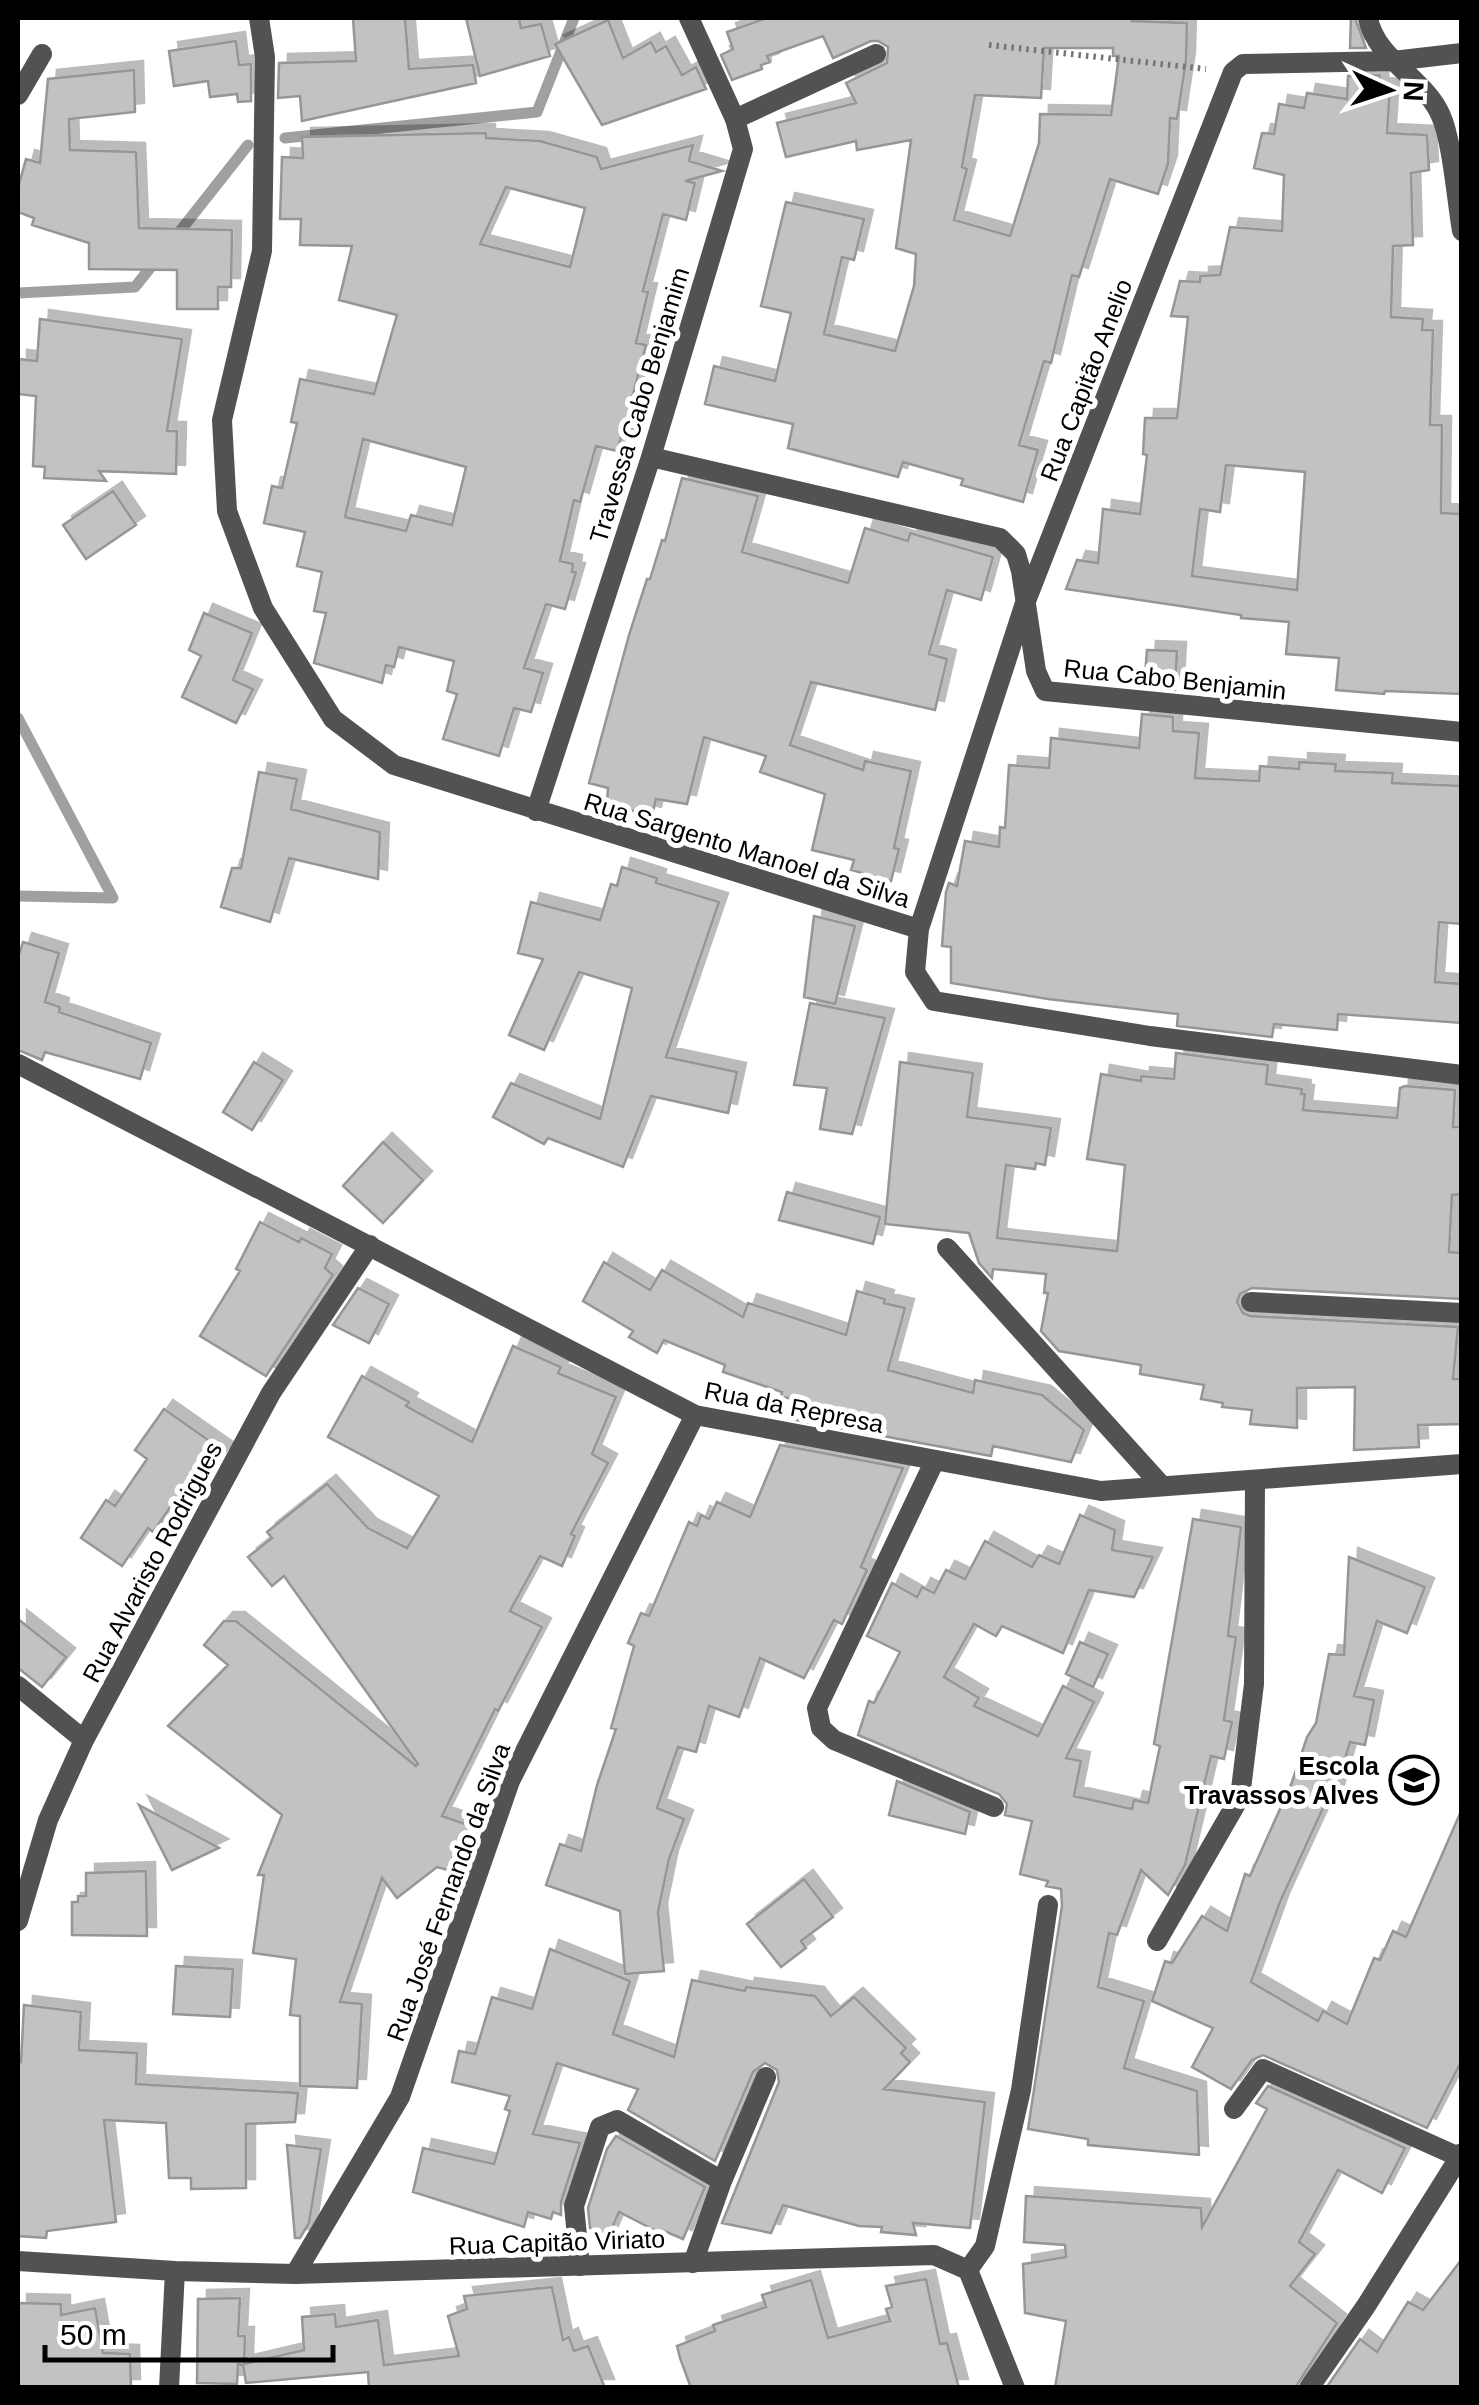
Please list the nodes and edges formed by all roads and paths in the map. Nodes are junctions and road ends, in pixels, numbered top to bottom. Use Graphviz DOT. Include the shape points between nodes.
graph roads {
  1 [pos="259,18"];
  2 [pos="688,18"];
  3 [pos="1368,18"];
  4 [pos="988,45"];
  5 [pos="42,54"];
  6 [pos="876,54"];
  7 [pos="1462,54"];
  8 [pos="1394,61"];
  9 [pos="1233,72"];
  10 [pos="18,95"];
  11 [pos="735,119"];
  12 [pos="1462,231"];
  13 [pos="652,457"];
  14 [pos="1024,606"];
  15 [pos="1462,732"];
  16 [pos="536,811"];
  17 [pos="919,929"];
  18 [pos="18,1064"];
  19 [pos="1462,1076"];
  20 [pos="370,1244"];
  21 [pos="946,1248"];
  22 [pos="1252,1302"];
  23 [pos="1462,1314"];
  24 [pos="695,1416"];
  25 [pos="935,1460"];
  26 [pos="1462,1464"];
  27 [pos="1255,1480"];
  28 [pos="1162,1486"];
  29 [pos="18,1686"];
  30 [pos="84,1740"];
  31 [pos="994,1807"];
  32 [pos="1048,1905"];
  33 [pos="18,1922"];
  34 [pos="1157,1941"];
  35 [pos="766,2077"];
  36 [pos="1234,2109"];
  37 [pos="1460,2155"];
  38 [pos="722,2181"];
  39 [pos="18,2261"];
  40 [pos="693,2263"];
  41 [pos="580,2266"];
  42 [pos="968,2270"];
  43 [pos="175,2272"];
  44 [pos="295,2274"];
  45 [pos="169,2388"];
  46 [pos="1015,2388"];
  47 [pos="1310,2388"];
  1 -- 16 [label="street, Rua Sargento Manoel da Silva" via="265,57 262,250 222,420 227,512 263,608 333,720 394,765"];
  2 -- 11 [label="street, Travessa Cabo Benjamim"];
  3 -- 8 [label="street"];
  4 -- 9 [label="path"];
  5 -- 10 [label="street"];
  6 -- 11 [label="street"];
  7 -- 8 [label="street"];
  8 -- 9 [label="street" via="1243,64"];
  8 -- 12 [label="street" via="1426,91 1442,118"];
  9 -- 14 [label="street, Rua Capitão Anelio"];
  11 -- 13 [label="street, Travessa Cabo Benjamim" via="743,149"];
  13 -- 14 [label="street, Rua Cabo Benjamin" via="1000,538 1016,554"];
  13 -- 16 [label="street, Travessa Cabo Benjamim"];
  14 -- 15 [label="street, Rua Cabo Benjamin" via="1045,691"];
  14 -- 17 [label="street, Rua Capitão Anelio"];
  16 -- 17 [label="street, Rua Sargento Manoel da Silva"];
  17 -- 19 [label="street, Rua Sargento Manoel da Silva" via="915,972 934,1001"];
  18 -- 20 [label="street, Rua da Represa"];
  20 -- 24 [label="street, Rua da Represa"];
  20 -- 30 [label="street, Rua Alvaristo Rodrigues" via="271,1393"];
  21 -- 28 [label="street"];
  22 -- 23 [label="street"];
  24 -- 25 [label="street, Rua da Represa"];
  24 -- 44 [label="street, Rua José Fernando da Silva" via="510,1781 400,2098"];
  25 -- 28 [label="street, Rua da Represa" via="1101,1491"];
  25 -- 31 [label="street" via="818,1708 821,1728 834,1740"];
  26 -- 27 [label="street, Rua da Represa"];
  27 -- 28 [label="street, Rua da Represa"];
  27 -- 34 [label="street" via="1254,1684 1240,1798"];
  29 -- 30 [label="street"];
  30 -- 33 [label="street, Rua Alvaristo Rodrigues" via="48,1820"];
  32 -- 42 [label="street" via="1021,2090 984,2246"];
  35 -- 38 [label="street"];
  36 -- 37 [label="street" via="1264,2068"];
  37 -- 47 [label="street"];
  38 -- 40 [label="street"];
  38 -- 41 [label="street" via="617,2120 600,2127 574,2206"];
  39 -- 43 [label="street, Rua Capitão Viriato"];
  40 -- 41 [label="street, Rua Capitão Viriato"];
  40 -- 42 [label="street, Rua Capitão Viriato" via="934,2256"];
  41 -- 44 [label="street, Rua Capitão Viriato"];
  42 -- 46 [label="street"];
  43 -- 44 [label="street, Rua Capitão Viriato"];
  43 -- 45 [label="street"];
}
